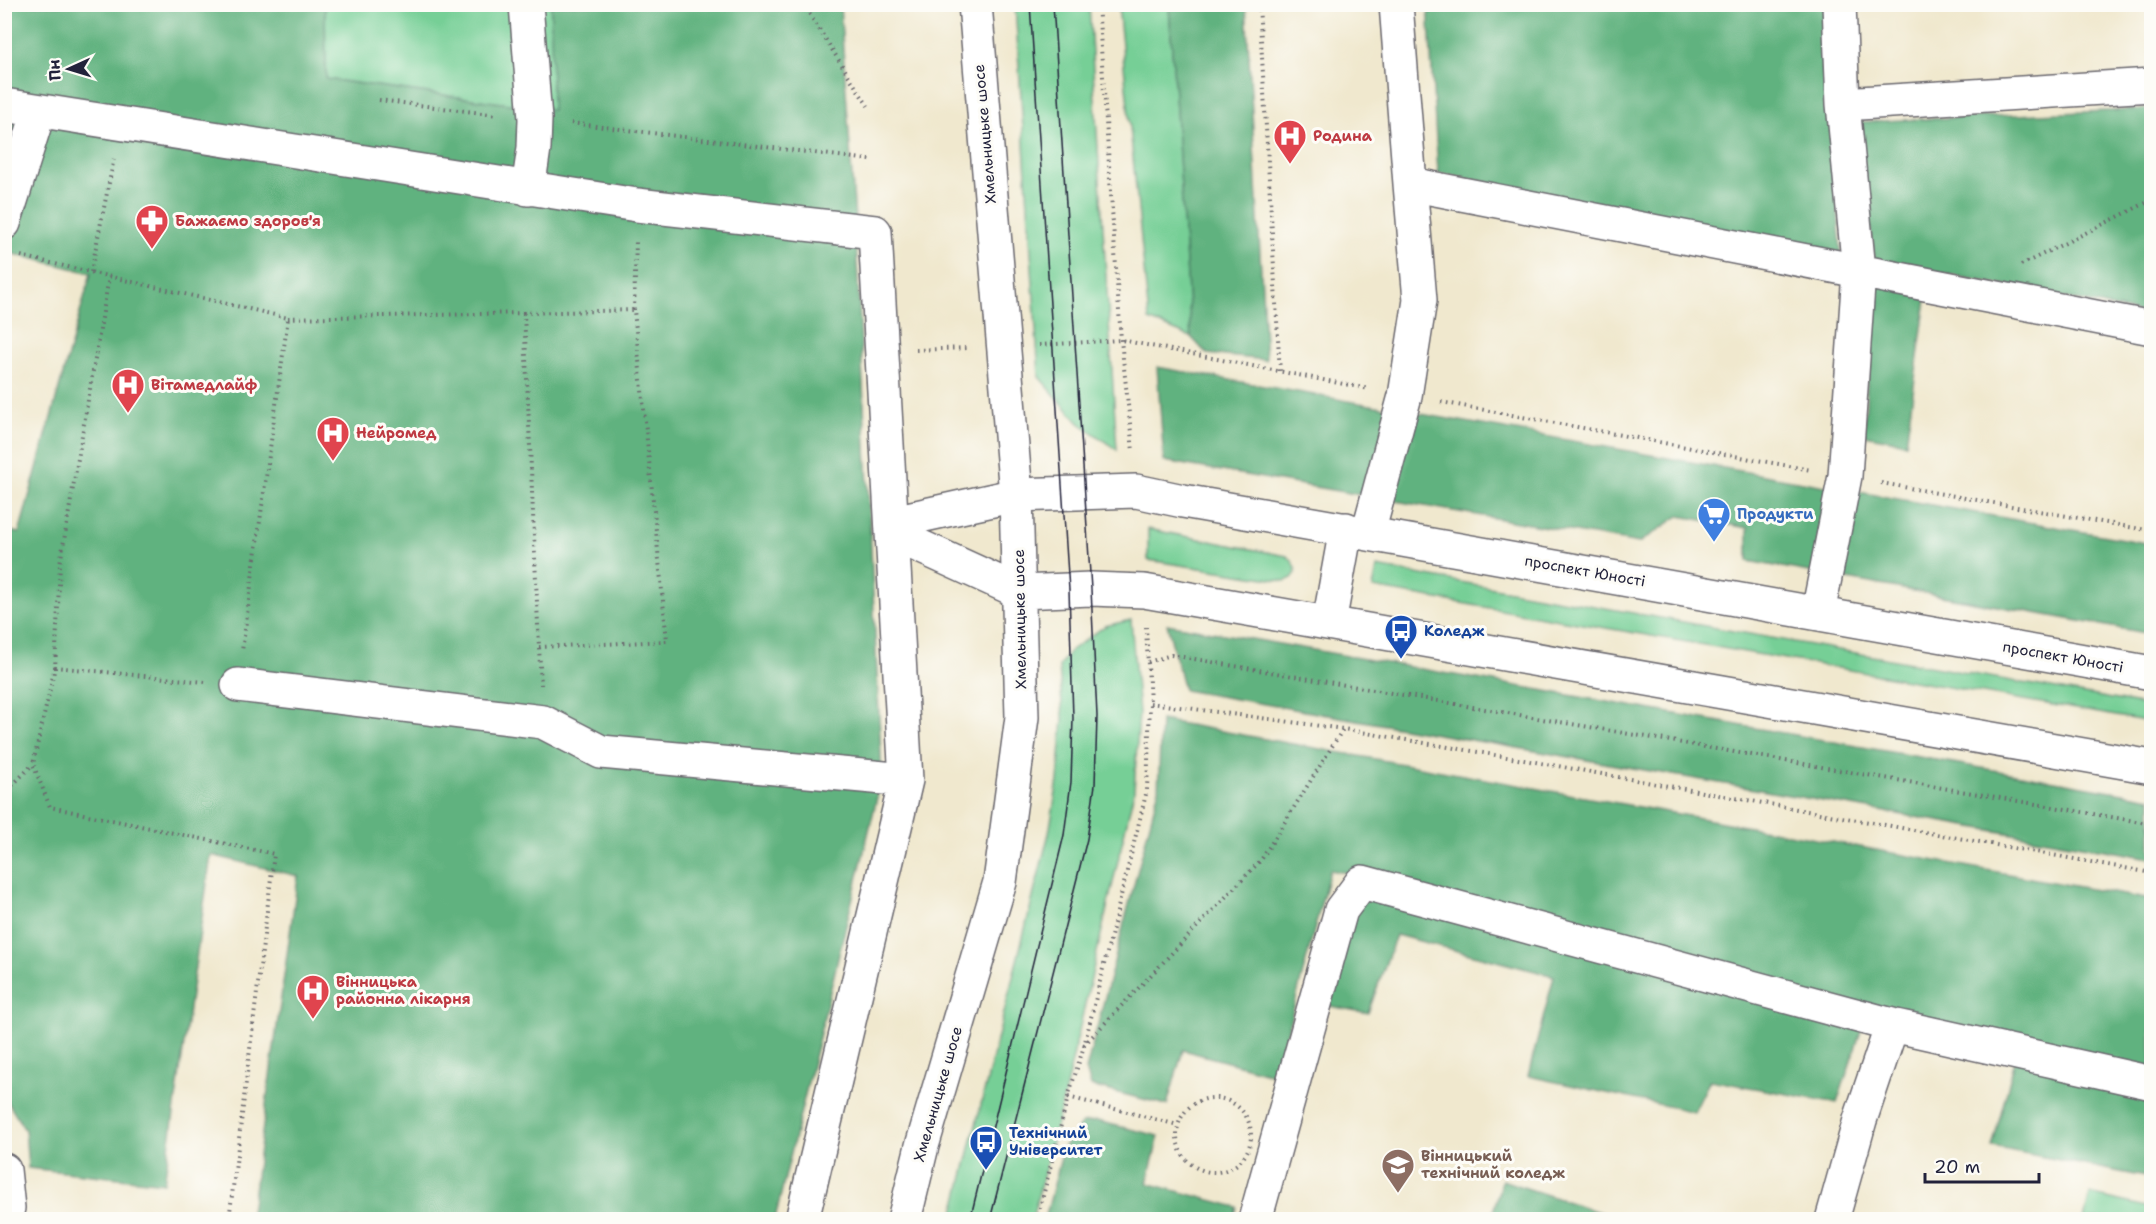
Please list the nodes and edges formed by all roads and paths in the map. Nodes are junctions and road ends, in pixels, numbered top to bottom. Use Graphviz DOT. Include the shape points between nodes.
graph roads {
  1 [pos="526,4"];
  2 [pos="803,4"];
  3 [pos="975,4"];
  4 [pos="1098,4"];
  5 [pos="1259,4"];
  6 [pos="1396,4"];
  7 [pos="1839,4"];
  8 [pos="2151,84"];
  9 [pos="379,100"];
  10 [pos="1843,104"];
  11 [pos="4,105"];
  12 [pos="868,106"];
  13 [pos="39,111"];
  14 [pos="535,119"];
  15 [pos="120,124"];
  16 [pos="871,160"];
  17 [pos="1410,184"];
  18 [pos="528,189"];
  19 [pos="2151,200"];
  20 [pos="637,205"];
  21 [pos="4,223"];
  22 [pos="15,255"];
  23 [pos="2018,266"];
  24 [pos="1859,271"];
  25 [pos="91,272"];
  26 [pos="109,276"];
  27 [pos="634,310"];
  28 [pos="524,313"];
  29 [pos="288,318"];
  30 [pos="2151,328"];
  31 [pos="1121,340"];
  32 [pos="1280,373"];
  33 [pos="1405,396"];
  34 [pos="1132,452"];
  35 [pos="1845,477"];
  36 [pos="1016,495"];
  37 [pos="893,528"];
  38 [pos="1357,531"];
  39 [pos="2151,531"];
  40 [pos="1020,592"];
  41 [pos="1818,613"];
  42 [pos="1146,623"];
  43 [pos="1329,623"];
  44 [pos="539,647"];
  45 [pos="1148,662"];
  46 [pos="55,667"];
  47 [pos="2151,673"];
  48 [pos="238,685"];
  49 [pos="1150,703"];
  50 [pos="543,722"];
  51 [pos="1343,729"];
  52 [pos="33,765"];
  53 [pos="2151,767"];
  54 [pos="906,780"];
  55 [pos="4,794"];
  56 [pos="2151,824"];
  57 [pos="2151,873"];
  58 [pos="1892,1025"];
  59 [pos="1084,1046"];
  60 [pos="2151,1083"];
  61 [pos="1068,1097"];
  62 [pos="1178,1125"];
  63 [pos="4,1170"];
  64 [pos="4,1218"];
  65 [pos="230,1220"];
  66 [pos="802,1220"];
  67 [pos="904,1220"];
  68 [pos="1037,1220"];
  69 [pos="1255,1220"];
  70 [pos="1832,1220"];
  1 -- 14 [label="main road"];
  2 -- 12 [label="path"];
  3 -- 36 [label="main road, Хмельницьке шосе"];
  4 -- 31 [label="path"];
  5 -- 32 [label="path"];
  6 -- 17 [label="main road"];
  7 -- 10 [label="main road"];
  8 -- 10 [label="main road"];
  9 -- 14 [label="path"];
  10 -- 24 [label="main road"];
  11 -- 13 [label="main road"];
  13 -- 15 [label="main road"];
  13 -- 21 [label="main road"];
  14 -- 16 [label="path"];
  14 -- 18 [label="main road"];
  15 -- 18 [label="main road"];
  15 -- 25 [label="path"];
  17 -- 24 [label="main road"];
  17 -- 33 [label="main road" via="1420,300"];
  18 -- 20 [label="main road"];
  19 -- 23 [label="path"];
  20 -- 27 [label="path"];
  20 -- 37 [label="main road" via="875,232"];
  22 -- 25 [label="path"];
  24 -- 30 [label="main road"];
  24 -- 35 [label="main road"];
  25 -- 26 [label="path"];
  26 -- 29 [label="path"];
  26 -- 46 [label="path" via="60,564"];
  27 -- 28 [label="path"];
  27 -- 44 [label="path" via="667,641"];
  28 -- 29 [label="path"];
  28 -- 44 [label="path"];
  29 -- 48 [label="path"];
  31 -- 32 [label="path"];
  31 -- 34 [label="path"];
  32 -- 33 [label="path"];
  33 -- 35 [label="path"];
  33 -- 38 [label="main road"];
  35 -- 39 [label="path"];
  35 -- 41 [label="main road"];
  36 -- 37 [label="main road, проспект Юності"];
  36 -- 38 [label="main road, проспект Юності" via="1136,491"];
  36 -- 40 [label="main road, Хмельницьке шосе"];
  37 -- 40 [label="main road"];
  37 -- 54 [label="main road"];
  38 -- 41 [label="main road, проспект Юності"];
  38 -- 43 [label="main road"];
  40 -- 43 [label="main road" via="1144,591"];
  40 -- 67 [label="main road, Хмельницьке шосе" via="1022,717 1000,882"];
  41 -- 47 [label="main road, проспект Юності"];
  42 -- 45 [label="path"];
  43 -- 53 [label="main road"];
  44 -- 50 [label="path"];
  45 -- 49 [label="path"];
  45 -- 56 [label="path" via="1171,655"];
  46 -- 48 [label="path"];
  46 -- 52 [label="path"];
  48 -- 50 [label="main road"];
  49 -- 51 [label="path"];
  49 -- 59 [label="path" via="1147,790"];
  50 -- 54 [label="main road" via="601,752"];
  51 -- 57 [label="path"];
  51 -- 59 [label="path" via="1261,860"];
  52 -- 55 [label="path"];
  52 -- 65 [label="path" via="50,807 274,854"];
  54 -- 66 [label="main road"];
  58 -- 60 [label="main road"];
  58 -- 69 [label="main road" via="1362,882 1341,910"];
  58 -- 70 [label="main road"];
  59 -- 61 [label="path"];
  61 -- 62 [label="path"];
  61 -- 68 [label="path"];
  62 -- 62 [label="path" via="1180,1150 1188,1161 1210,1172 1234,1165 1250,1144 1247,1119 1229,1101 1204,1099 1193,1104"];
  63 -- 64 [label="main road" via="8,1208"];
}
